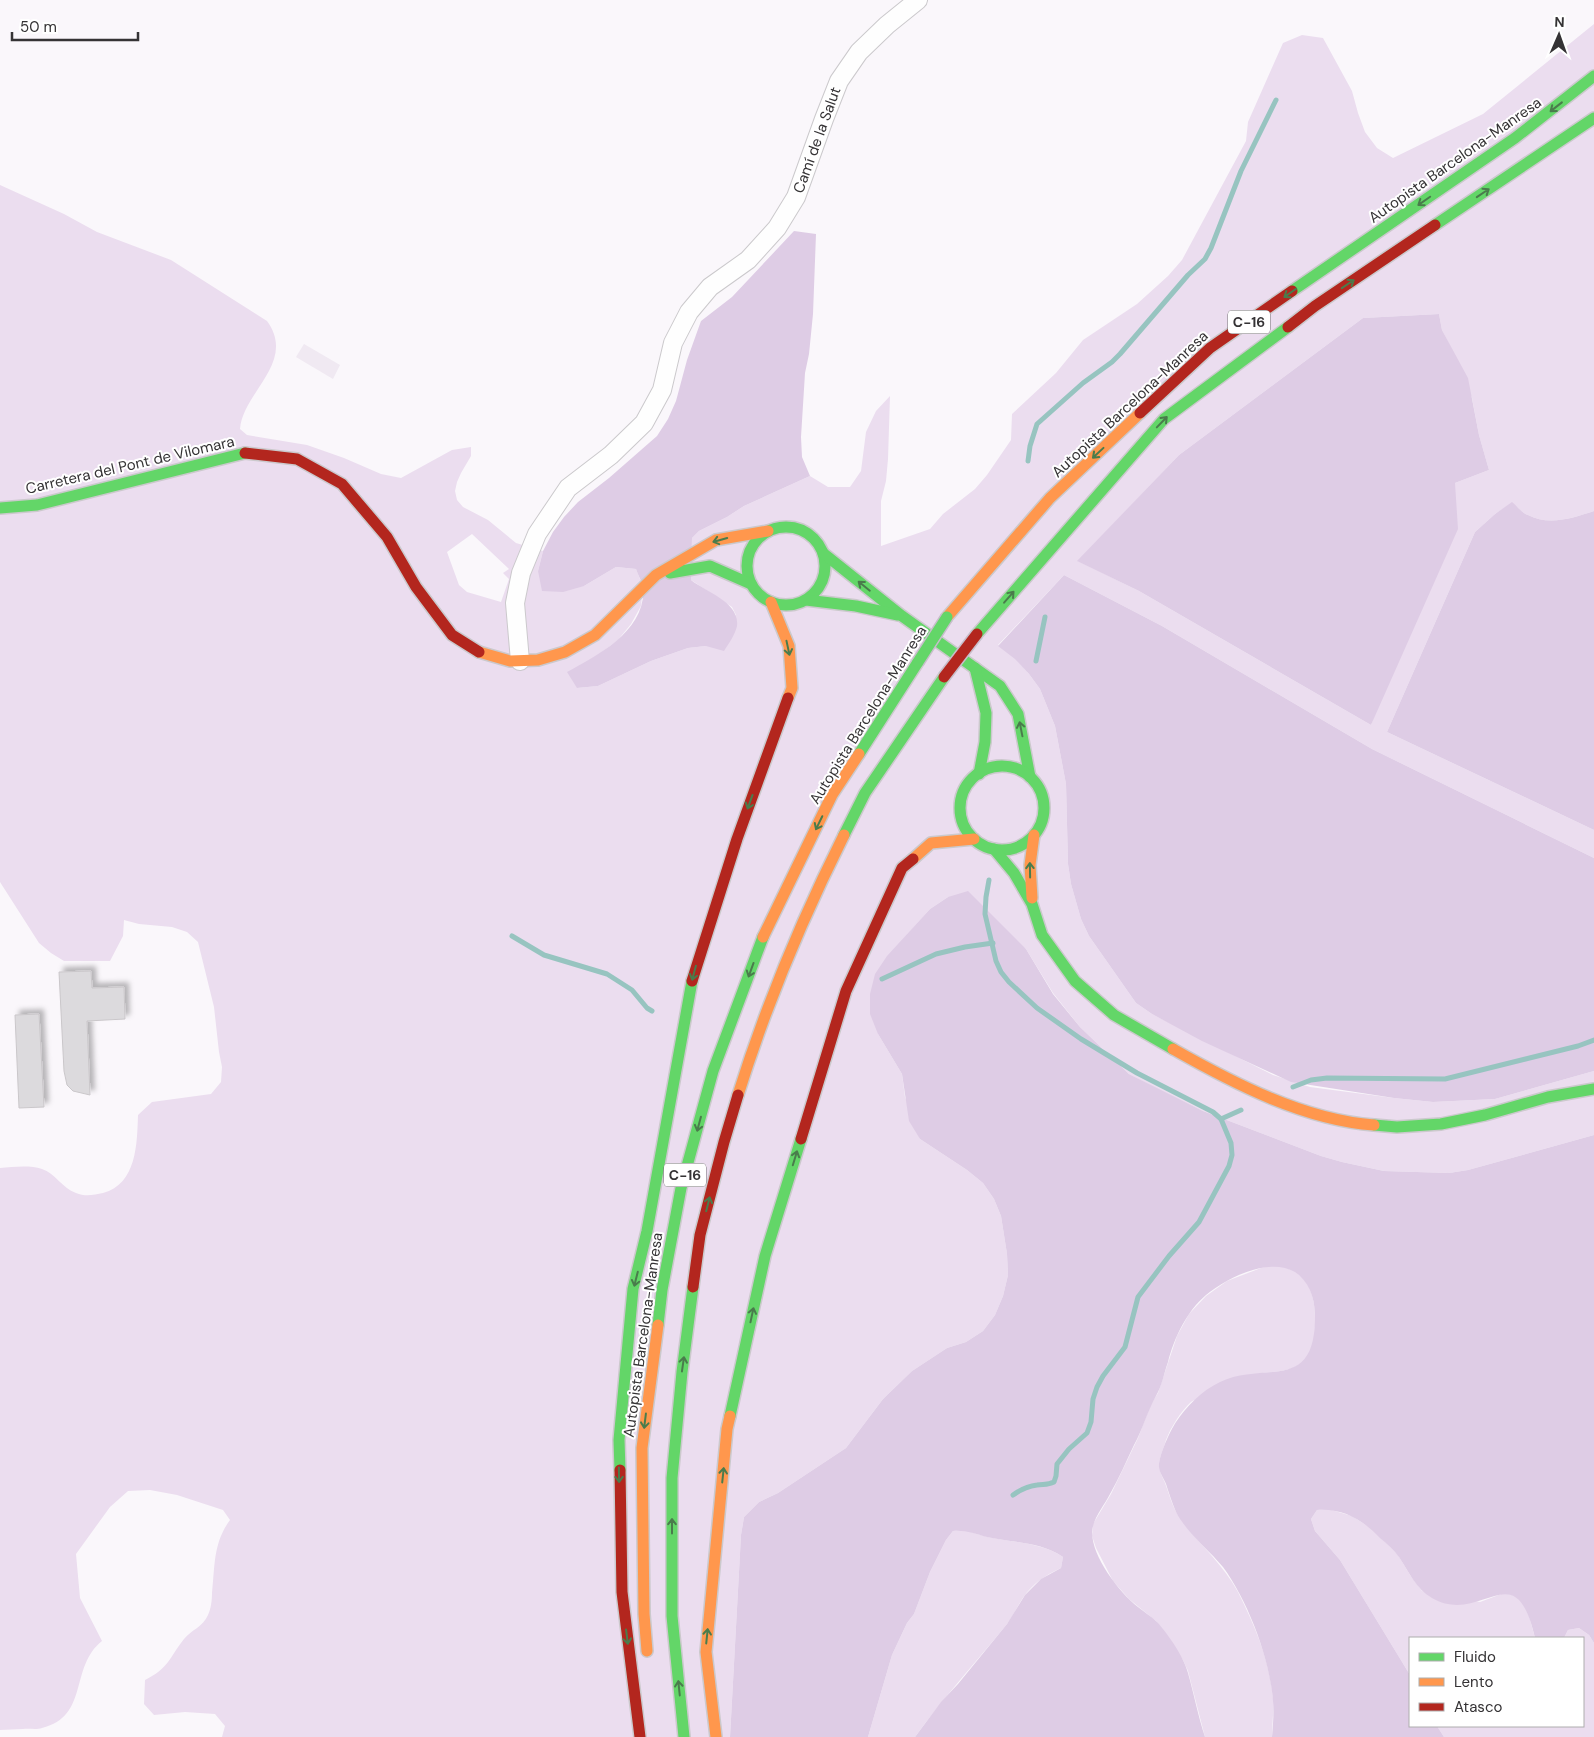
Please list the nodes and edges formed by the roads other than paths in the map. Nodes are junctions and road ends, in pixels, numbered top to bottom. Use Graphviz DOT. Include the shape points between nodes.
graph roads {
  1 [pos="918,0"];
  2 [pos="1594,76"];
  3 [pos="1594,118"];
  4 [pos="0,508"];
  5 [pos="768,531"];
  6 [pos="824,553"];
  7 [pos="656,575"];
  8 [pos="751,584"];
  9 [pos="806,600"];
  10 [pos="770,602"];
  11 [pos="902,616"];
  12 [pos="520,661"];
  13 [pos="975,668"];
  14 [pos="979,774"];
  15 [pos="1030,777"];
  16 [pos="1034,835"];
  17 [pos="974,839"];
  18 [pos="994,849"];
  19 [pos="1032,904"];
  20 [pos="1594,1088"];
  21 [pos="648,1661"];
  22 [pos="640,1737"];
  23 [pos="684,1737"];
  24 [pos="716,1737"];
  1 -- 12 [label="street, Camí de la Salut" via="859,52 839,81 796,198 777,228 748,260 710,287 689,312 673,343 662,390 644,423 611,456 568,488 537,534 521,573 515,603"];
  2 -- 21 [label="main road, Autopista Barcelona-Manresa / C-16, one-way, bridge" via="1515,138 1210,348 1050,498 947,617 832,795 761,942 713,1071 681,1188 662,1290 642,1448 644,1614"];
  23 -- 3 [label="main road, C-16, one-way, bridge" via="672,1616 672,1478 700,1235 756,1038 787,957 865,793 976,634 1164,419 1316,306"];
  4 -- 12 [label="main road, Carretera del Pont de Vilomara" via="37,506 246,453 297,459 342,484 387,537 416,587 452,635 477,652"];
  5 -- 6 [label="main road" via="784,527 800,529 814,539"];
  5 -- 7 [label="main road, Carretera del Pont de Vilomara, one-way" via="716,540"];
  5 -- 8 [label="main road" via="748,554"];
  6 -- 9 [label="main road" via="823,580"];
  11 -- 6 [label="main road, one-way"];
  7 -- 8 [label="main road" via="710,566"];
  7 -- 12 [label="main road, Carretera del Pont de Vilomara" via="595,635 565,652 538,660"];
  8 -- 10 [label="main road"];
  9 -- 10 [label="main road" via="788,605"];
  9 -- 11 [label="main road"];
  10 -- 22 [label="main road, one-way" via="789,646 792,688 737,839 693,975 647,1232 633,1289 618,1440 622,1592"];
  11 -- 13 [label="main road"];
  13 -- 14 [label="main road" via="986,713"];
  15 -- 13 [label="main road, one-way" via="1018,714 1000,686"];
  14 -- 15 [label="main road" via="1005,766"];
  14 -- 17 [label="main road" via="966,788 960,805 963,824"];
  15 -- 16 [label="main road" via="1040,790 1044,805 1042,821"];
  16 -- 18 [label="main road" via="1016,847"];
  19 -- 16 [label="main road, one-way" via="1030,865"];
  17 -- 18 [label="main road"];
  24 -- 17 [label="main road, one-way" via="706,1652 727,1429 765,1256 846,991 902,868 932,843"];
  18 -- 19 [label="main road" via="1014,873"];
  19 -- 20 [label="main road" via="1042,935 1075,981 1114,1015 1214,1072 1268,1097 1322,1116 1355,1124 1396,1128 1441,1124"];
}
